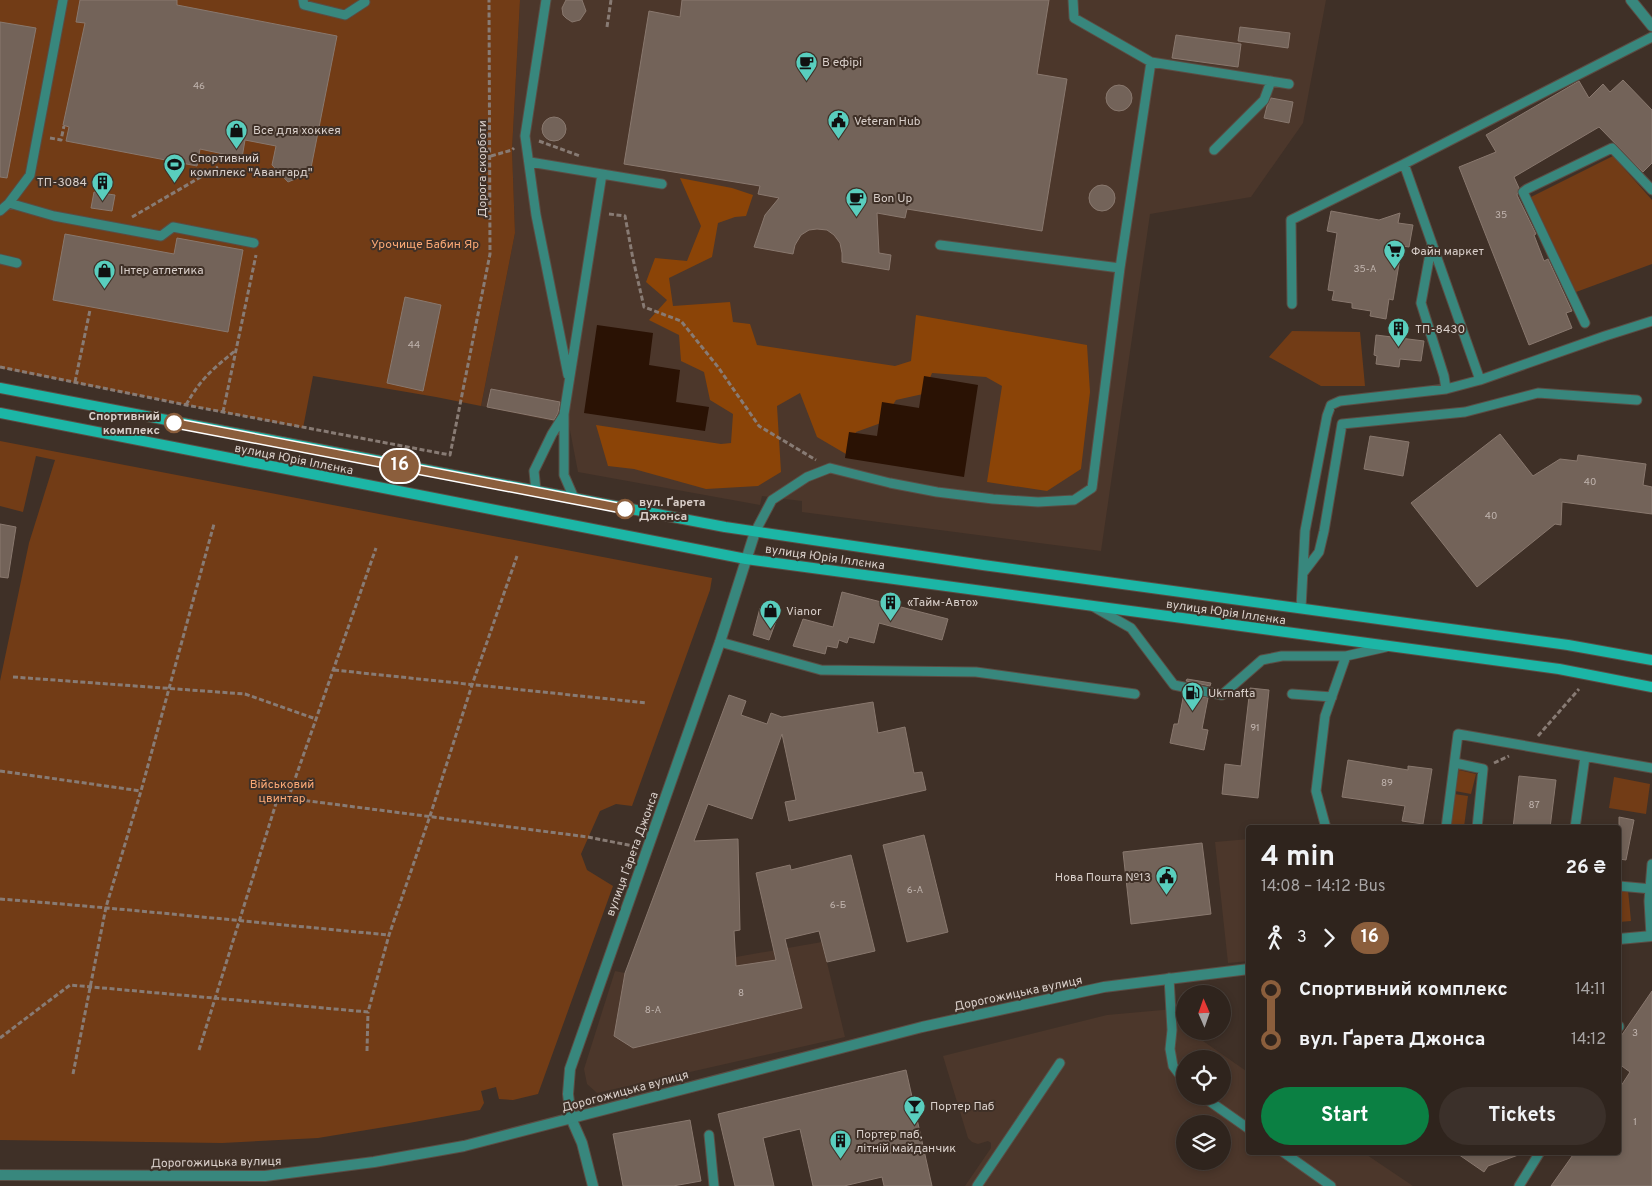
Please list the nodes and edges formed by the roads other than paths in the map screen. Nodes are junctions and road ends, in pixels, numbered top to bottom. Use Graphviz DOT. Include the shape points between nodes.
graph roads {
  1 [pos="62,0"];
  2 [pos="303,0"];
  3 [pos="546,0"];
  4 [pos="1073,0"];
  5 [pos="1631,0"];
  6 [pos="366,2"];
  7 [pos="1652,26"];
  8 [pos="1652,37"];
  9 [pos="1151,62"];
  10 [pos="1271,81"];
  11 [pos="1289,84"];
  12 [pos="1214,150"];
  13 [pos="530,162"];
  14 [pos="1404,164"];
  15 [pos="602,174"];
  16 [pos="662,184"];
  17 [pos="1652,190"];
  18 [pos="9,203"];
  19 [pos="0,211"];
  20 [pos="254,242"];
  21 [pos="1432,242"];
  22 [pos="940,245"];
  23 [pos="0,259"];
  24 [pos="17,262"];
  25 [pos="1120,268"];
  26 [pos="1292,304"];
  27 [pos="1652,321"];
  28 [pos="1585,323"];
  29 [pos="1480,380"];
  30 [pos="569,382"];
  31 [pos="0,388"];
  32 [pos="1446,389"];
  33 [pos="1637,400"];
  34 [pos="0,413"];
  35 [pos="564,414"];
  36 [pos="536,492"];
  37 [pos="574,498"];
  38 [pos="755,532"];
  39 [pos="746,559"];
  40 [pos="1302,573"];
  41 [pos="1092,606"];
  42 [pos="1301,608"];
  43 [pos="720,642"];
  44 [pos="1386,646"];
  45 [pos="1346,656"];
  46 [pos="1652,660"];
  47 [pos="1652,687"];
  48 [pos="1135,694"];
  49 [pos="1292,694"];
  50 [pos="1332,698"];
  51 [pos="1585,757"];
  52 [pos="1454,763"];
  53 [pos="1652,768"];
  54 [pos="1325,825"];
  55 [pos="1446,825"];
  56 [pos="1477,825"];
  57 [pos="1575,825"];
  58 [pos="1652,864"];
  59 [pos="1621,886"];
  60 [pos="1651,889"];
  61 [pos="1652,936"];
  62 [pos="1621,939"];
  63 [pos="1246,968"];
  64 [pos="1169,978"];
  65 [pos="1060,1063"];
  66 [pos="1176,1070"];
  67 [pos="1215,1105"];
  68 [pos="571,1118"];
  69 [pos="1246,1127"];
  70 [pos="709,1135"];
  71 [pos="1287,1155"];
  72 [pos="1538,1155"];
  73 [pos="0,1175"];
  74 [pos="593,1186"];
  75 [pos="714,1186"];
  76 [pos="977,1186"];
  77 [pos="1331,1186"];
  78 [pos="1519,1186"];
  1 -- 18 [label="lane" via="30,175"];
  2 -- 6 [label="lane" via="304,5 345,15"];
  3 -- 13 [label="lane" via="525,136"];
  4 -- 9 [label="lane" via="1074,18"];
  5 -- 7 [label="street"];
  8 -- 14 [label="lane"];
  9 -- 10 [label="lane"];
  9 -- 25 [label="lane"];
  10 -- 11 [label="lane"];
  10 -- 12 [label="lane" via="1264,100"];
  13 -- 15 [label="lane"];
  13 -- 30 [label="lane" via="536,215"];
  14 -- 21 [label="lane"];
  14 -- 26 [label="lane" via="1292,220"];
  15 -- 16 [label="lane"];
  15 -- 30 [label="lane"];
  17 -- 28 [label="lane" via="1612,148 1524,192"];
  18 -- 19 [label="lane"];
  18 -- 20 [label="lane" via="54,216 161,236 173,226"];
  21 -- 29 [label="lane"];
  21 -- 32 [label="lane" via="1421,303"];
  22 -- 25 [label="lane"];
  23 -- 24 [label="lane"];
  25 -- 38 [label="lane" via="1092,488 1074,500 993,499 928,490 830,468 772,500"];
  27 -- 29 [label="lane"];
  29 -- 32 [label="lane"];
  30 -- 35 [label="lane"];
  31 -- 36 [label="main road, вулиця Юрія Іллєнка"];
  32 -- 40 [label="lane" via="1340,401 1331,405 1305,531"];
  33 -- 40 [label="lane" via="1538,393 1465,412 1342,424 1319,552"];
  34 -- 39 [label="main road, вулиця Юрія Іллєнка"];
  35 -- 36 [label="lane" via="534,471"];
  35 -- 37 [label="lane" via="564,476"];
  36 -- 37 [label="main road, вулиця Юрія Іллєнка"];
  37 -- 38 [label="main road, вулиця Юрія Іллєнка"];
  38 -- 39 [label="street, вулиця Ґарета Джонса"];
  38 -- 42 [label="main road, вулиця Юрія Іллєнка"];
  39 -- 41 [label="main road, вулиця Юрія Іллєнка"];
  39 -- 43 [label="street, вулиця Ґарета Джонса"];
  40 -- 42 [label="lane"];
  41 -- 44 [label="main road, вулиця Юрія Іллєнка"];
  41 -- 45 [label="lane" via="1130,628 1174,685 1222,695 1262,660 1282,656"];
  42 -- 46 [label="main road, вулиця Юрія Іллєнка" via="1568,645"];
  43 -- 48 [label="lane" via="821,670 976,672"];
  43 -- 68 [label="street, вулиця Ґарета Джонса" via="570,1069 568,1094"];
  44 -- 45 [label="lane"];
  44 -- 47 [label="main road, вулиця Юрія Іллєнка" via="1559,669"];
  45 -- 50 [label="lane"];
  49 -- 50 [label="lane"];
  50 -- 54 [label="lane" via="1325,716 1316,791"];
  51 -- 52 [label="lane" via="1458,734"];
  51 -- 53 [label="lane"];
  51 -- 57 [label="lane"];
  52 -- 55 [label="lane"];
  52 -- 56 [label="lane" via="1483,769"];
  58 -- 60 [label="lane"];
  59 -- 60 [label="lane"];
  60 -- 61 [label="lane"];
  61 -- 62 [label="street"];
  63 -- 64 [label="street, Дорогожицька вулиця"];
  64 -- 66 [label="lane" via="1170,1049"];
  64 -- 68 [label="street, Дорогожицька вулиця" via="1104,987 922,1027"];
  65 -- 76 [label="lane"];
  67 -- 69 [label="lane"];
  68 -- 73 [label="street, Дорогожицька вулиця" via="464,1146 265,1176"];
  68 -- 74 [label="street, вулиця Ґарета Джонса" via="582,1143"];
  70 -- 75 [label="lane"];
  71 -- 77 [label="lane"];
  72 -- 78 [label="lane"];
}
